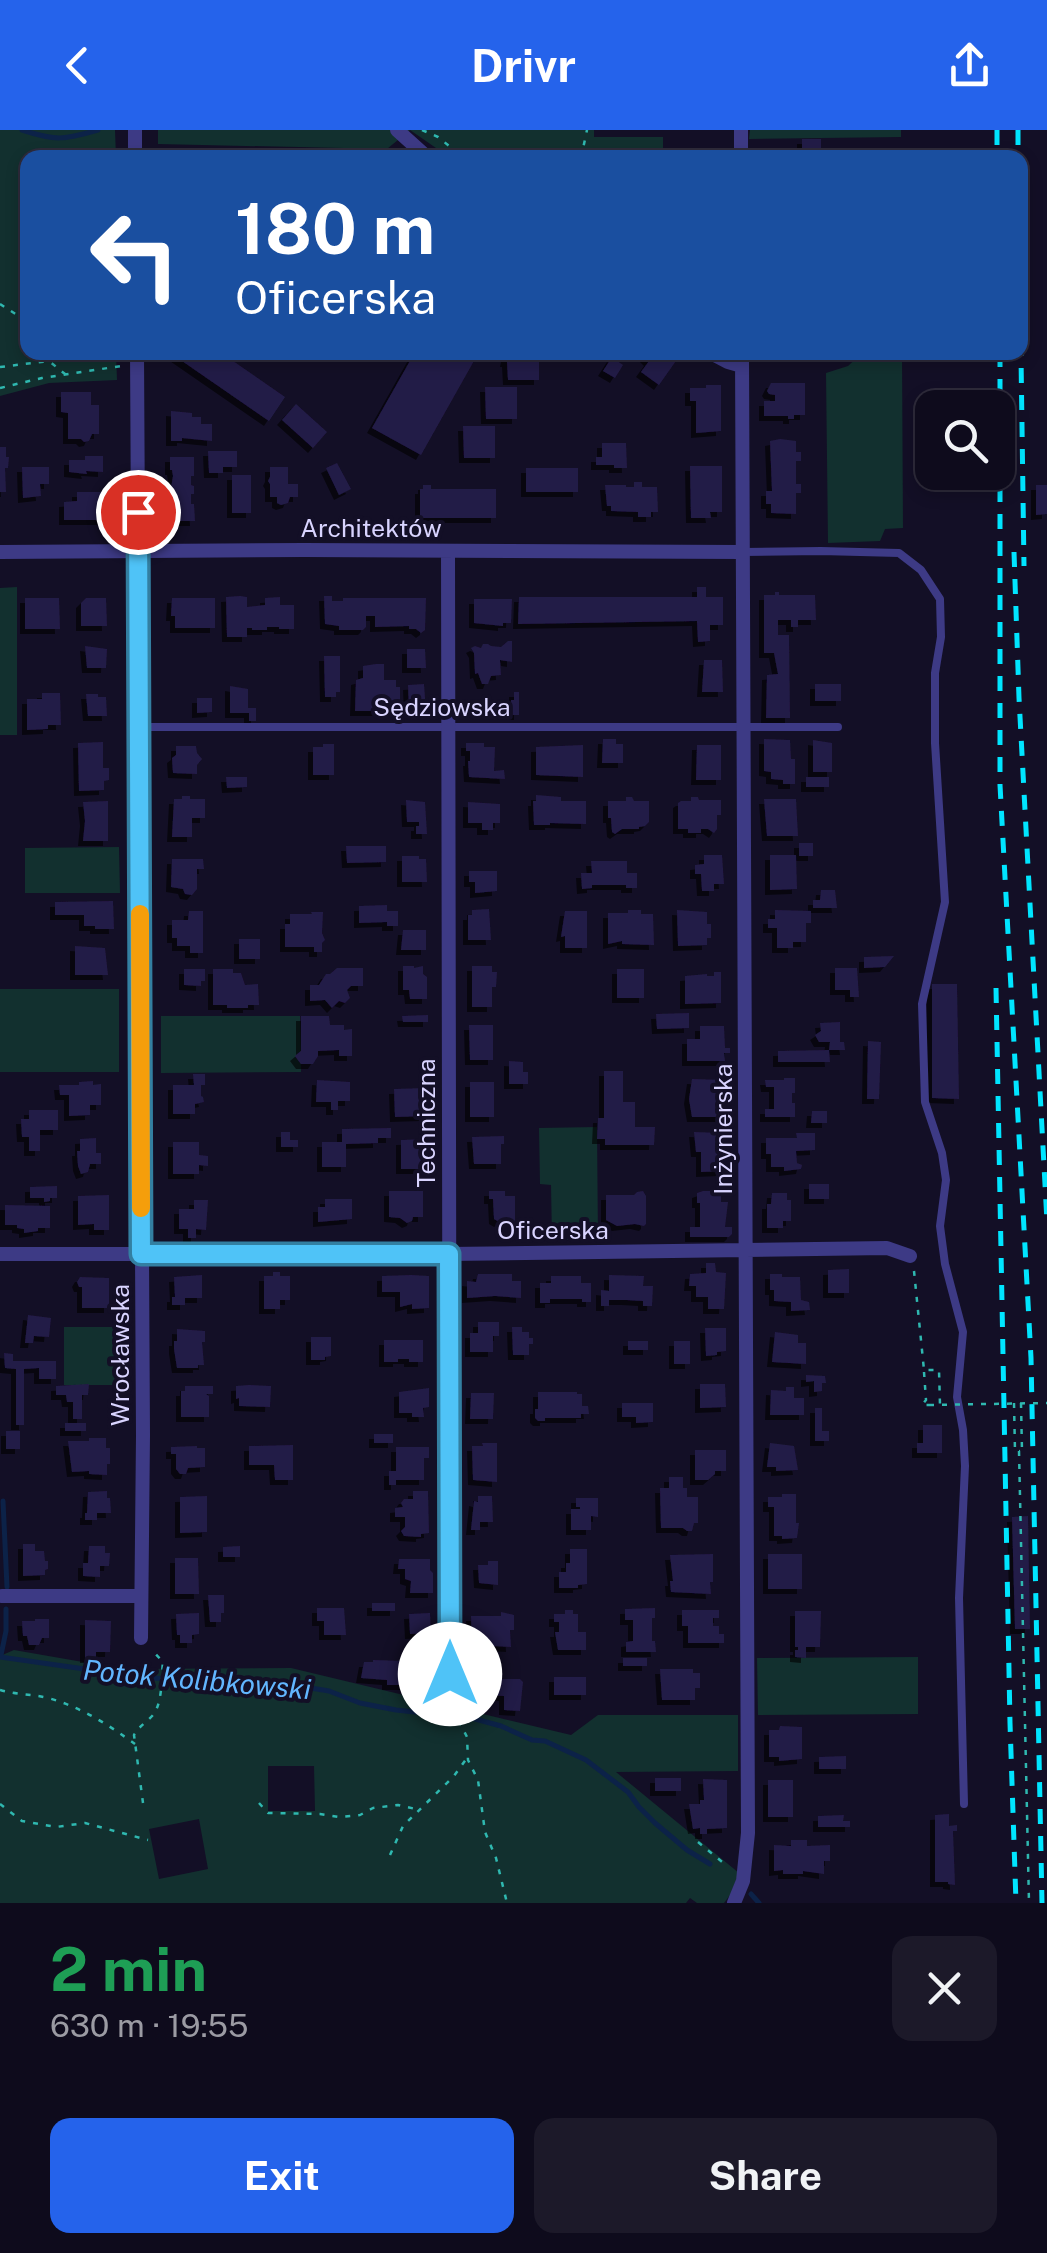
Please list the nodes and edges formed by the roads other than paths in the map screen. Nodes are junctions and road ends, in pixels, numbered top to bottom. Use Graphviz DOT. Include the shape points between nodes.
graph roads {
  1 [pos="397,130"];
  2 [pos="419,150"];
  3 [pos="137,360"];
  4 [pos="742,360"];
  5 [pos="448,551"];
  6 [pos="0,552"];
  7 [pos="138,552"];
  8 [pos="742,552"];
  9 [pos="744,726"];
  10 [pos="838,726"];
  11 [pos="140,727"];
  12 [pos="448,728"];
  13 [pos="746,1251"];
  14 [pos="0,1254"];
  15 [pos="141,1254"];
  16 [pos="449,1254"];
  17 [pos="910,1256"];
  18 [pos="2,1596"];
  19 [pos="140,1596"];
  20 [pos="141,1638"];
  21 [pos="450,1695"];
  22 [pos="964,1804"];
  23 [pos="734,1903"];
  1 -- 2 [label="street"];
  3 -- 7 [label="street, Wrocławska"];
  4 -- 8 [label="street, Inżynierska"];
  5 -- 7 [label="street, Architektów"];
  5 -- 8 [label="street, Architektów"];
  5 -- 12 [label="street, Techniczna"];
  6 -- 7 [label="street, Architektów"];
  7 -- 11 [label="street, Wrocławska"];
  8 -- 9 [label="street, Inżynierska"];
  8 -- 22 [label="lane" via="899,553 921,570 940,599 935,742 945,902 922,1004 925,1102 946,1180 942,1245 963,1332 957,1397 965,1466 958,1598"];
  9 -- 10 [label="lane, Sędziowska"];
  9 -- 12 [label="lane, Sędziowska"];
  9 -- 13 [label="street, Inżynierska"];
  11 -- 12 [label="lane, Sędziowska"];
  11 -- 15 [label="street, Wrocławska"];
  12 -- 16 [label="street, Techniczna"];
  13 -- 16 [label="street, Oficerska"];
  13 -- 17 [label="street, Oficerska" via="886,1248"];
  13 -- 23 [label="street, Inżynierska" via="748,1834"];
  14 -- 15 [label="street, Oficerska"];
  15 -- 16 [label="street, Oficerska"];
  15 -- 19 [label="street, Wrocławska"];
  16 -- 21 [label="street, Techniczna"];
  18 -- 19 [label="street"];
  19 -- 20 [label="street, Wrocławska"];
}
